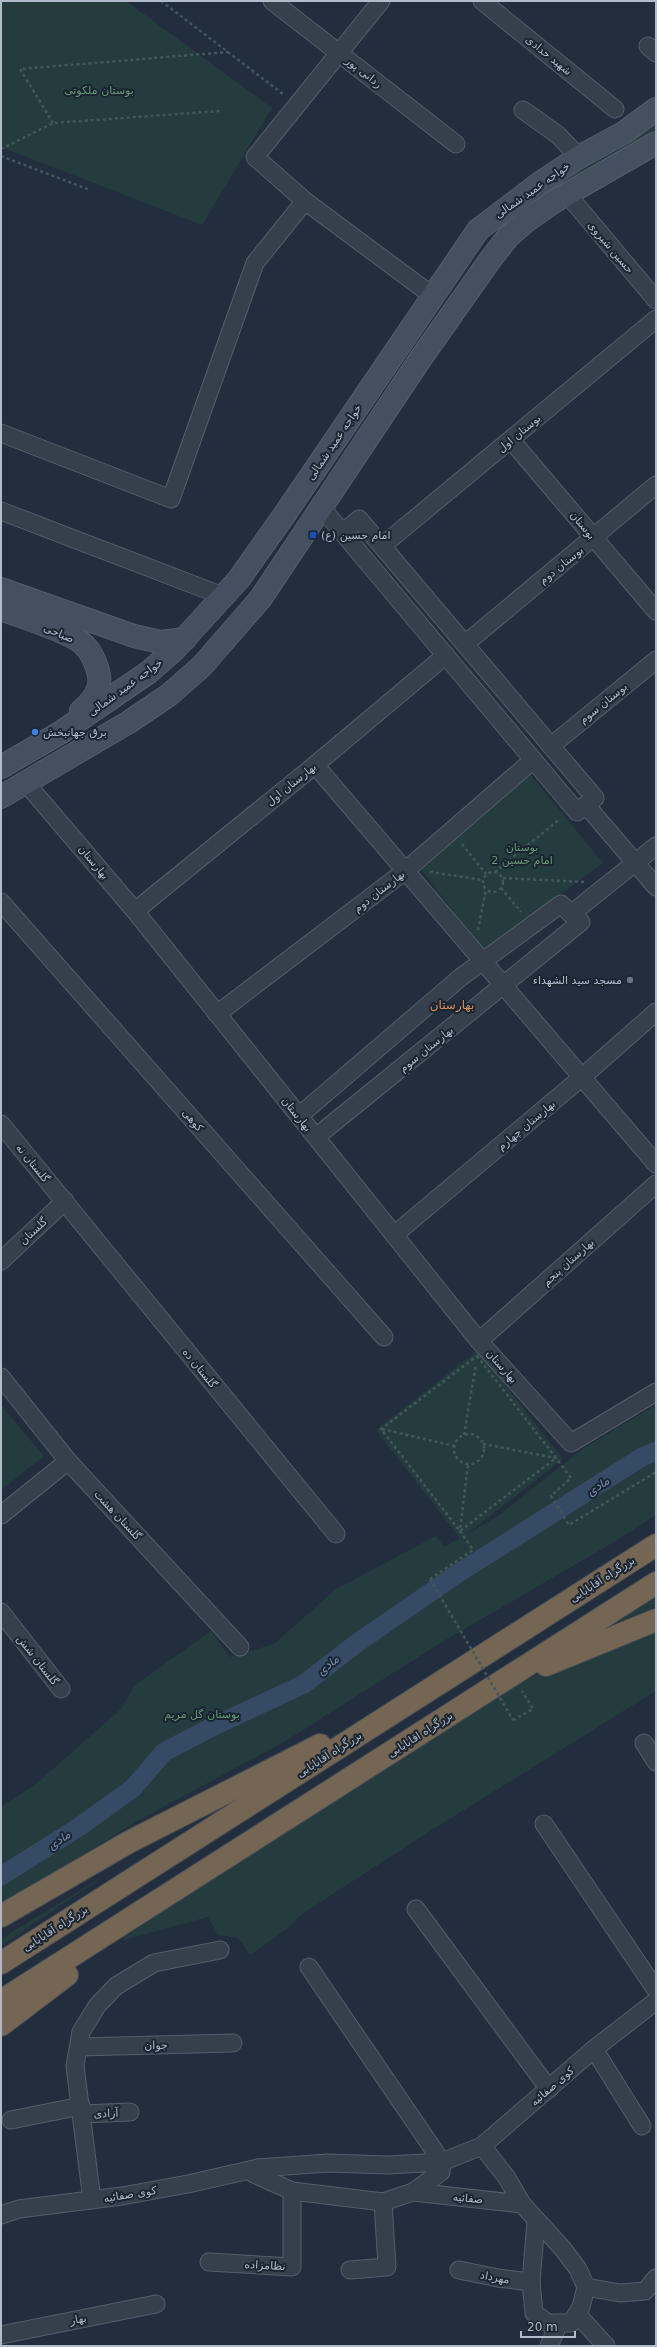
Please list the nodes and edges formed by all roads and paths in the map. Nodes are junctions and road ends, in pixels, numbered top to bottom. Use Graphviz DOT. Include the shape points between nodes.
graph roads {
  1 [pos="161,1"];
  2 [pos="272,1"];
  3 [pos="381,1"];
  4 [pos="482,1"];
  5 [pos="228,52"];
  6 [pos="339,53"];
  7 [pos="297,105"];
  8 [pos="615,109"];
  9 [pos="656,109"];
  10 [pos="523,110"];
  11 [pos="220,111"];
  12 [pos="53,123"];
  13 [pos="656,143"];
  14 [pos="456,144"];
  15 [pos="1,149"];
  16 [pos="1,156"];
  17 [pos="580,158"];
  18 [pos="550,176"];
  19 [pos="90,190"];
  20 [pos="567,194"];
  21 [pos="305,202"];
  22 [pos="433,296"];
  23 [pos="656,300"];
  24 [pos="656,319"];
  25 [pos="1,433"];
  26 [pos="511,440"];
  27 [pos="656,485"];
  28 [pos="321,507"];
  29 [pos="1,511"];
  30 [pos="343,532"];
  31 [pos="594,538"];
  32 [pos="382,546"];
  33 [pos="223,596"];
  34 [pos="3,600"];
  35 [pos="656,611"];
  36 [pos="185,639"];
  37 [pos="465,644"];
  38 [pos="446,655"];
  39 [pos="656,660"];
  40 [pos="60,733"];
  41 [pos="551,746"];
  42 [pos="534,760"];
  43 [pos="315,766"];
  44 [pos="1,767"];
  45 [pos="26,783"];
  46 [pos="1,796"];
  47 [pos="579,808"];
  48 [pos="452,831"];
  49 [pos="656,846"];
  50 [pos="636,864"];
  51 [pos="407,870"];
  52 [pos="495,872"];
  53 [pos="486,874"];
  54 [pos="502,878"];
  55 [pos="483,880"];
  56 [pos="611,883"];
  57 [pos="656,887"];
  58 [pos="501,888"];
  59 [pos="486,889"];
  60 [pos="1,902"];
  61 [pos="135,911"];
  62 [pos="571,914"];
  63 [pos="532,925"];
  64 [pos="478,957"];
  65 [pos="503,986"];
  66 [pos="656,1012"];
  67 [pos="217,1014"];
  68 [pos="582,1078"];
  69 [pos="299,1116"];
  70 [pos="1,1124"];
  71 [pos="316,1137"];
  72 [pos="656,1164"];
  73 [pos="656,1184"];
  74 [pos="65,1201"];
  75 [pos="394,1235"];
  76 [pos="1,1261"];
  77 [pos="384,1337"];
  78 [pos="478,1348"];
  79 [pos="1,1377"];
  80 [pos="656,1392"];
  81 [pos="381,1429"];
  82 [pos="464,1435"];
  83 [pos="483,1444"];
  84 [pos="454,1446"];
  85 [pos="556,1458"];
  86 [pos="68,1461"];
  87 [pos="468,1464"];
  88 [pos="656,1472"];
  89 [pos="1,1515"];
  90 [pos="460,1531"];
  91 [pos="336,1534"];
  92 [pos="656,1545"];
  93 [pos="656,1583"];
  94 [pos="1,1612"];
  95 [pos="656,1620"];
  96 [pos="240,1647"];
  97 [pos="515,1678"];
  98 [pos="495,1686"];
  99 [pos="431,1688"];
  100 [pos="61,1689"];
  101 [pos="644,1743"];
  102 [pos="656,1762"];
  103 [pos="544,1824"];
  104 [pos="183,1885"];
  105 [pos="416,1909"];
  106 [pos="1,1916"];
  107 [pos="220,1950"];
  108 [pos="1,1963"];
  109 [pos="308,1967"];
  110 [pos="656,1990"];
  111 [pos="1,2001"];
  112 [pos="656,2001"];
  113 [pos="1,2025"];
  114 [pos="233,2043"];
  115 [pos="78,2047"];
  116 [pos="594,2049"];
  117 [pos="549,2089"];
  118 [pos="82,2110"];
  119 [pos="130,2112"];
  120 [pos="11,2120"];
  121 [pos="642,2126"];
  122 [pos="482,2146"];
  123 [pos="442,2162"];
  124 [pos="258,2168"];
  125 [pos="292,2191"];
  126 [pos="413,2192"];
  127 [pos="92,2200"];
  128 [pos="383,2202"];
  129 [pos="522,2204"];
  130 [pos="1,2215"];
  131 [pos="536,2221"];
  132 [pos="210,2262"];
  133 [pos="350,2270"];
  134 [pos="459,2270"];
  135 [pos="656,2278"];
  136 [pos="531,2282"];
  137 [pos="586,2287"];
  138 [pos="156,2304"];
  139 [pos="577,2314"];
  140 [pos="559,2323"];
  141 [pos="12,2337"];
  142 [pos="549,2346"];
  143 [pos="606,2346"];
  1 -- 5 [label="path"];
  2 -- 6 [label="street, ردانی پور"];
  3 -- 6 [label="street"];
  4 -- 8 [label="street, شهید حدادی"];
  5 -- 7 [label="path"];
  5 -- 12 [label="path" via="20,69"];
  6 -- 7 [label="street"];
  6 -- 14 [label="street, ردانی پور"];
  7 -- 21 [label="street" via="255,157"];
  9 -- 17 [label="main road, خواجه عمید شمالی" via="625,132"];
  10 -- 17 [label="street" via="558,136"];
  11 -- 12 [label="path"];
  12 -- 15 [label="path"];
  13 -- 20 [label="main road, خواجه عمید شمالی"];
  16 -- 19 [label="path"];
  17 -- 18 [label="main road, خواجه عمید شمالی"];
  18 -- 20 [label="main road"];
  18 -- 22 [label="main road, خواجه عمید شمالی" via="478,230"];
  20 -- 23 [label="street, حسین شیروی"];
  20 -- 28 [label="main road, خواجه عمید شمالی" via="525,222 508,237"];
  21 -- 22 [label="street"];
  21 -- 25 [label="street" via="255,263 171,499"];
  22 -- 33 [label="main road, خواجه عمید شمالی" via="285,514"];
  24 -- 26 [label="street, بوستان اول"];
  26 -- 31 [label="street, بوستان"];
  26 -- 32 [label="street, بوستان اول"];
  27 -- 31 [label="street, بوستان دوم"];
  28 -- 30 [label="street"];
  28 -- 45 [label="main road, خواجه عمید شمالی" via="261,598 202,666 149,709"];
  29 -- 33 [label="street"];
  30 -- 32 [label="street" via="359,518"];
  30 -- 38 [label="street"];
  31 -- 35 [label="street, بوستان"];
  31 -- 37 [label="street, بوستان دوم"];
  32 -- 37 [label="street"];
  33 -- 36 [label="main road, خواجه عمید شمالی"];
  34 -- 36 [label="main road, صباحی" via="160,642"];
  34 -- 40 [label="main road, صباحی" via="83,644 97,666 99,688 91,701"];
  36 -- 40 [label="main road, خواجه عمید شمالی" via="149,672"];
  37 -- 41 [label="street"];
  38 -- 42 [label="street"];
  38 -- 43 [label="street, بهارستان اول"];
  39 -- 41 [label="street, بوستان سوم"];
  40 -- 44 [label="main road, خواجه عمید شمالی"];
  41 -- 47 [label="street" via="594,798"];
  42 -- 47 [label="street"];
  42 -- 48 [label="street, بهارستان دوم"];
  43 -- 51 [label="street"];
  43 -- 61 [label="street, بهارستان اول"];
  45 -- 46 [label="main road, خواجه عمید شمالی"];
  45 -- 61 [label="street, بهارستان"];
  47 -- 50 [label="street"];
  47 -- 52 [label="path"];
  48 -- 51 [label="street, بهارستان دوم"];
  48 -- 53 [label="path"];
  49 -- 50 [label="street"];
  50 -- 56 [label="street"];
  50 -- 57 [label="street"];
  51 -- 55 [label="path"];
  51 -- 64 [label="street"];
  51 -- 67 [label="street, بهارستان دوم"];
  52 -- 53 [label="path"];
  52 -- 54 [label="path"];
  53 -- 55 [label="path"];
  54 -- 56 [label="path"];
  54 -- 58 [label="path"];
  55 -- 59 [label="path"];
  56 -- 62 [label="street"];
  58 -- 59 [label="path" via="492,892"];
  58 -- 63 [label="path"];
  59 -- 64 [label="path"];
  60 -- 77 [label="street, کوهی"];
  61 -- 67 [label="street, بهارستان"];
  62 -- 63 [label="street" via="561,904"];
  62 -- 65 [label="street, بهارستان سوم" via="581,922"];
  63 -- 64 [label="street"];
  64 -- 65 [label="street"];
  64 -- 69 [label="street"];
  65 -- 68 [label="street"];
  65 -- 71 [label="street, بهارستان سوم"];
  66 -- 68 [label="street, بهارستان چهارم"];
  67 -- 69 [label="street, بهارستان"];
  68 -- 72 [label="street"];
  68 -- 75 [label="street, بهارستان چهارم"];
  69 -- 71 [label="street, بهارستان"];
  70 -- 74 [label="street, گلستان نه"];
  71 -- 75 [label="street, بهارستان"];
  73 -- 78 [label="street, بهارستان پنجم"];
  74 -- 76 [label="street, گلستان"];
  74 -- 91 [label="street, گلستان ده"];
  75 -- 78 [label="street, بهارستان"];
  78 -- 80 [label="street, بهارستان" via="571,1443"];
  78 -- 81 [label="path"];
  78 -- 82 [label="path"];
  78 -- 85 [label="path"];
  79 -- 86 [label="street, گلستان هشت"];
  81 -- 84 [label="path"];
  81 -- 90 [label="path"];
  82 -- 83 [label="path" via="478,1436"];
  82 -- 84 [label="path"];
  83 -- 85 [label="path"];
  83 -- 87 [label="path" via="481,1458"];
  84 -- 87 [label="path" via="455,1456"];
  85 -- 88 [label="path" via="571,1478 550,1496 569,1525"];
  85 -- 90 [label="path"];
  86 -- 89 [label="street"];
  86 -- 96 [label="street, گلستان هشت"];
  87 -- 90 [label="path"];
  90 -- 97 [label="path, bridge" via="473,1550 430,1579 513,1720 533,1710"];
  92 -- 99 [label="highway, بزرگراه آقابابایی"];
  93 -- 98 [label="highway, بزرگراه اقابابایی"];
  94 -- 100 [label="street, گلستان شش"];
  95 -- 97 [label="highway"];
  97 -- 98 [label="highway"];
  98 -- 104 [label="highway, بزرگراه اقابابایی"];
  99 -- 106 [label="highway" via="129,1842"];
  99 -- 108 [label="highway, بزرگراه آقابابایی"];
  101 -- 102 [label="street"];
  103 -- 110 [label="street"];
  104 -- 111 [label="highway"];
  104 -- 113 [label="highway"];
  105 -- 117 [label="street"];
  107 -- 115 [label="street" via="154,1963 116,1986 97,2006 81,2032"];
  109 -- 123 [label="street"];
  112 -- 116 [label="street, کوی صفائیه"];
  114 -- 115 [label="street, جوان"];
  115 -- 118 [label="street" via="75,2066"];
  116 -- 117 [label="street, کوی صفائیه"];
  116 -- 121 [label="street"];
  117 -- 122 [label="street, کوی صفائیه"];
  118 -- 119 [label="street, آزادی"];
  118 -- 120 [label="street, آزادی"];
  118 -- 127 [label="street"];
  122 -- 123 [label="street, کوی صفائیه"];
  122 -- 129 [label="street" via="507,2178"];
  123 -- 124 [label="street, کوی صفائیه" via="388,2165 328,2163"];
  123 -- 126 [label="street" via="441,2172"];
  124 -- 125 [label="street" via="254,2174"];
  124 -- 127 [label="street, کوی صفائیه" via="188,2184"];
  125 -- 128 [label="street"];
  125 -- 132 [label="street, نظامزاده" via="292,2267"];
  126 -- 128 [label="street"];
  126 -- 129 [label="street, صفائیه"];
  127 -- 130 [label="street, کوی صفائیه" via="19,2209"];
  128 -- 133 [label="street" via="387,2267"];
  129 -- 131 [label="street"];
  131 -- 136 [label="street"];
  131 -- 137 [label="street" via="563,2248 578,2269"];
  134 -- 136 [label="street, مهرداد"];
  135 -- 137 [label="street" via="645,2291 620,2293"];
  136 -- 140 [label="street" via="534,2313 548,2323"];
  137 -- 139 [label="street"];
  138 -- 141 [label="street, بهار"];
  139 -- 140 [label="street" via="571,2323"];
  139 -- 143 [label="street"];
  140 -- 142 [label="street"];
}
